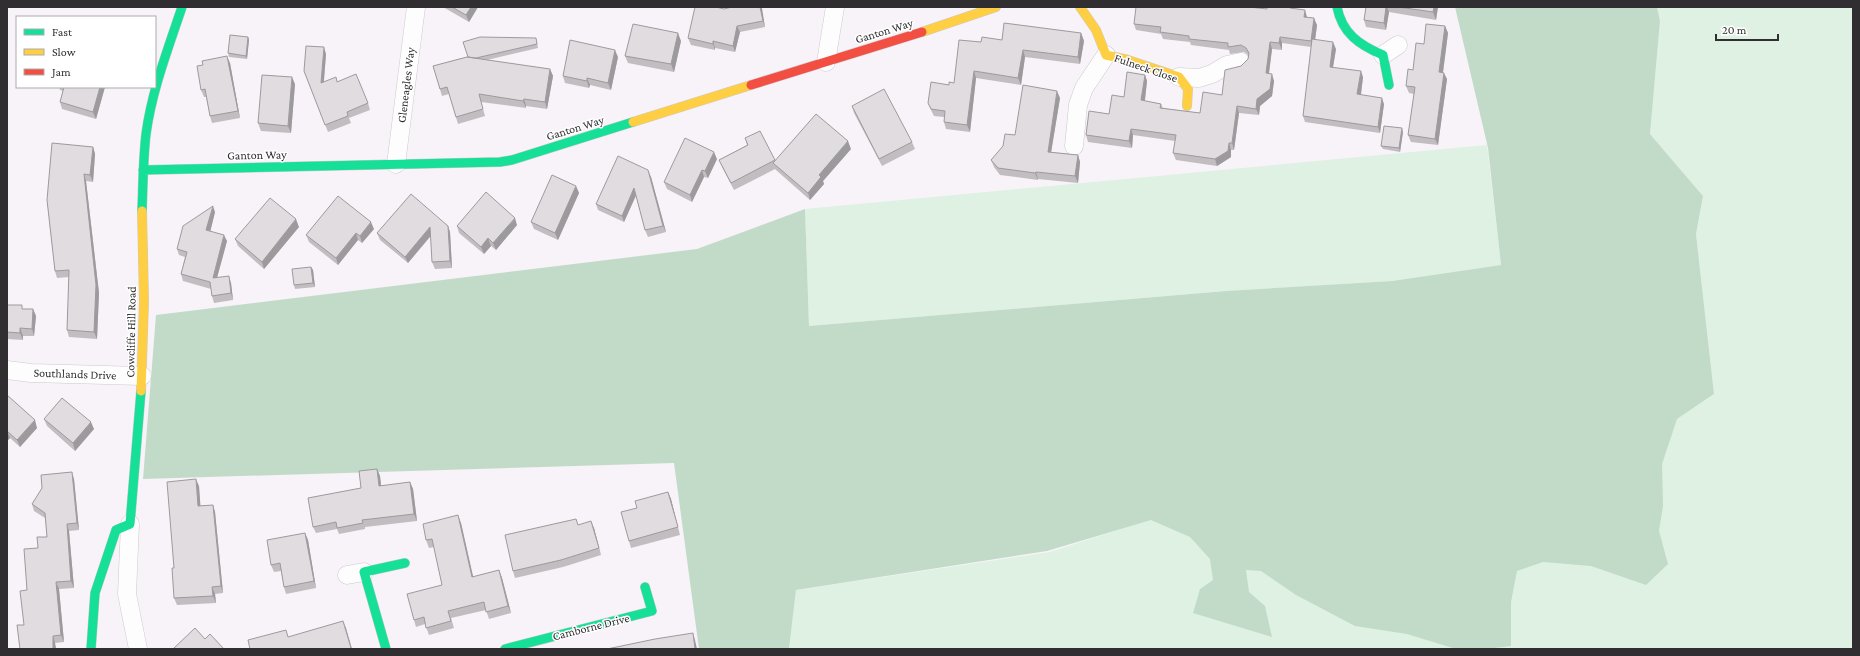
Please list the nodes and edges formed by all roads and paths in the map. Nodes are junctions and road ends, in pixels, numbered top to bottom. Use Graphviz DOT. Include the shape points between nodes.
graph roads {
  1 [pos="182,7"];
  2 [pos="416,7"];
  3 [pos="835,7"];
  4 [pos="996,7"];
  5 [pos="1080,7"];
  6 [pos="1337,7"];
  7 [pos="1398,45"];
  8 [pos="1106,55"];
  9 [pos="1383,55"];
  10 [pos="826,62"];
  11 [pos="1241,62"];
  12 [pos="1179,77"];
  13 [pos="1389,85"];
  14 [pos="156,87"];
  15 [pos="156,88"];
  16 [pos="1187,106"];
  17 [pos="1074,146"];
  18 [pos="396,164"];
  19 [pos="143,170"];
  20 [pos="7,370"];
  21 [pos="142,376"];
  22 [pos="130,524"];
  23 [pos="405,563"];
  24 [pos="645,587"];
  25 [pos="91,649"];
  26 [pos="138,649"];
  27 [pos="386,649"];
  28 [pos="505,649"];
  1 -- 14 [label="street, Cowcliffe Hill Road"];
  2 -- 18 [label="street, Gleneagles Way"];
  3 -- 10 [label="street"];
  4 -- 10 [label="street, Ganton Way"];
  5 -- 8 [label="street, Fulneck Close" via="1096,28"];
  6 -- 9 [label="street" via="1338,19 1348,34 1365,48"];
  7 -- 9 [label="street"];
  8 -- 12 [label="street, Fulneck Close"];
  8 -- 17 [label="street, Fulneck Close" via="1084,88 1078,105"];
  9 -- 13 [label="street"];
  10 -- 18 [label="street, Ganton Way" via="512,160"];
  11 -- 12 [label="street" via="1227,65 1199,78"];
  12 -- 16 [label="street, Fulneck Close" via="1188,89"];
  15 -- 19 [label="street, Cowcliffe Hill Road" via="146,135"];
  18 -- 19 [label="street, Ganton Way"];
  19 -- 21 [label="street, Cowcliffe Hill Road"];
  20 -- 21 [label="street, Southlands Drive"];
  21 -- 22 [label="street, Cowcliffe Hill Road"];
  22 -- 25 [label="street" via="116,530 95,593"];
  22 -- 26 [label="street" via="127,594"];
  23 -- 27 [label="street" via="356,574"];
  24 -- 28 [label="street, Camborne Drive" via="652,611"];
}
